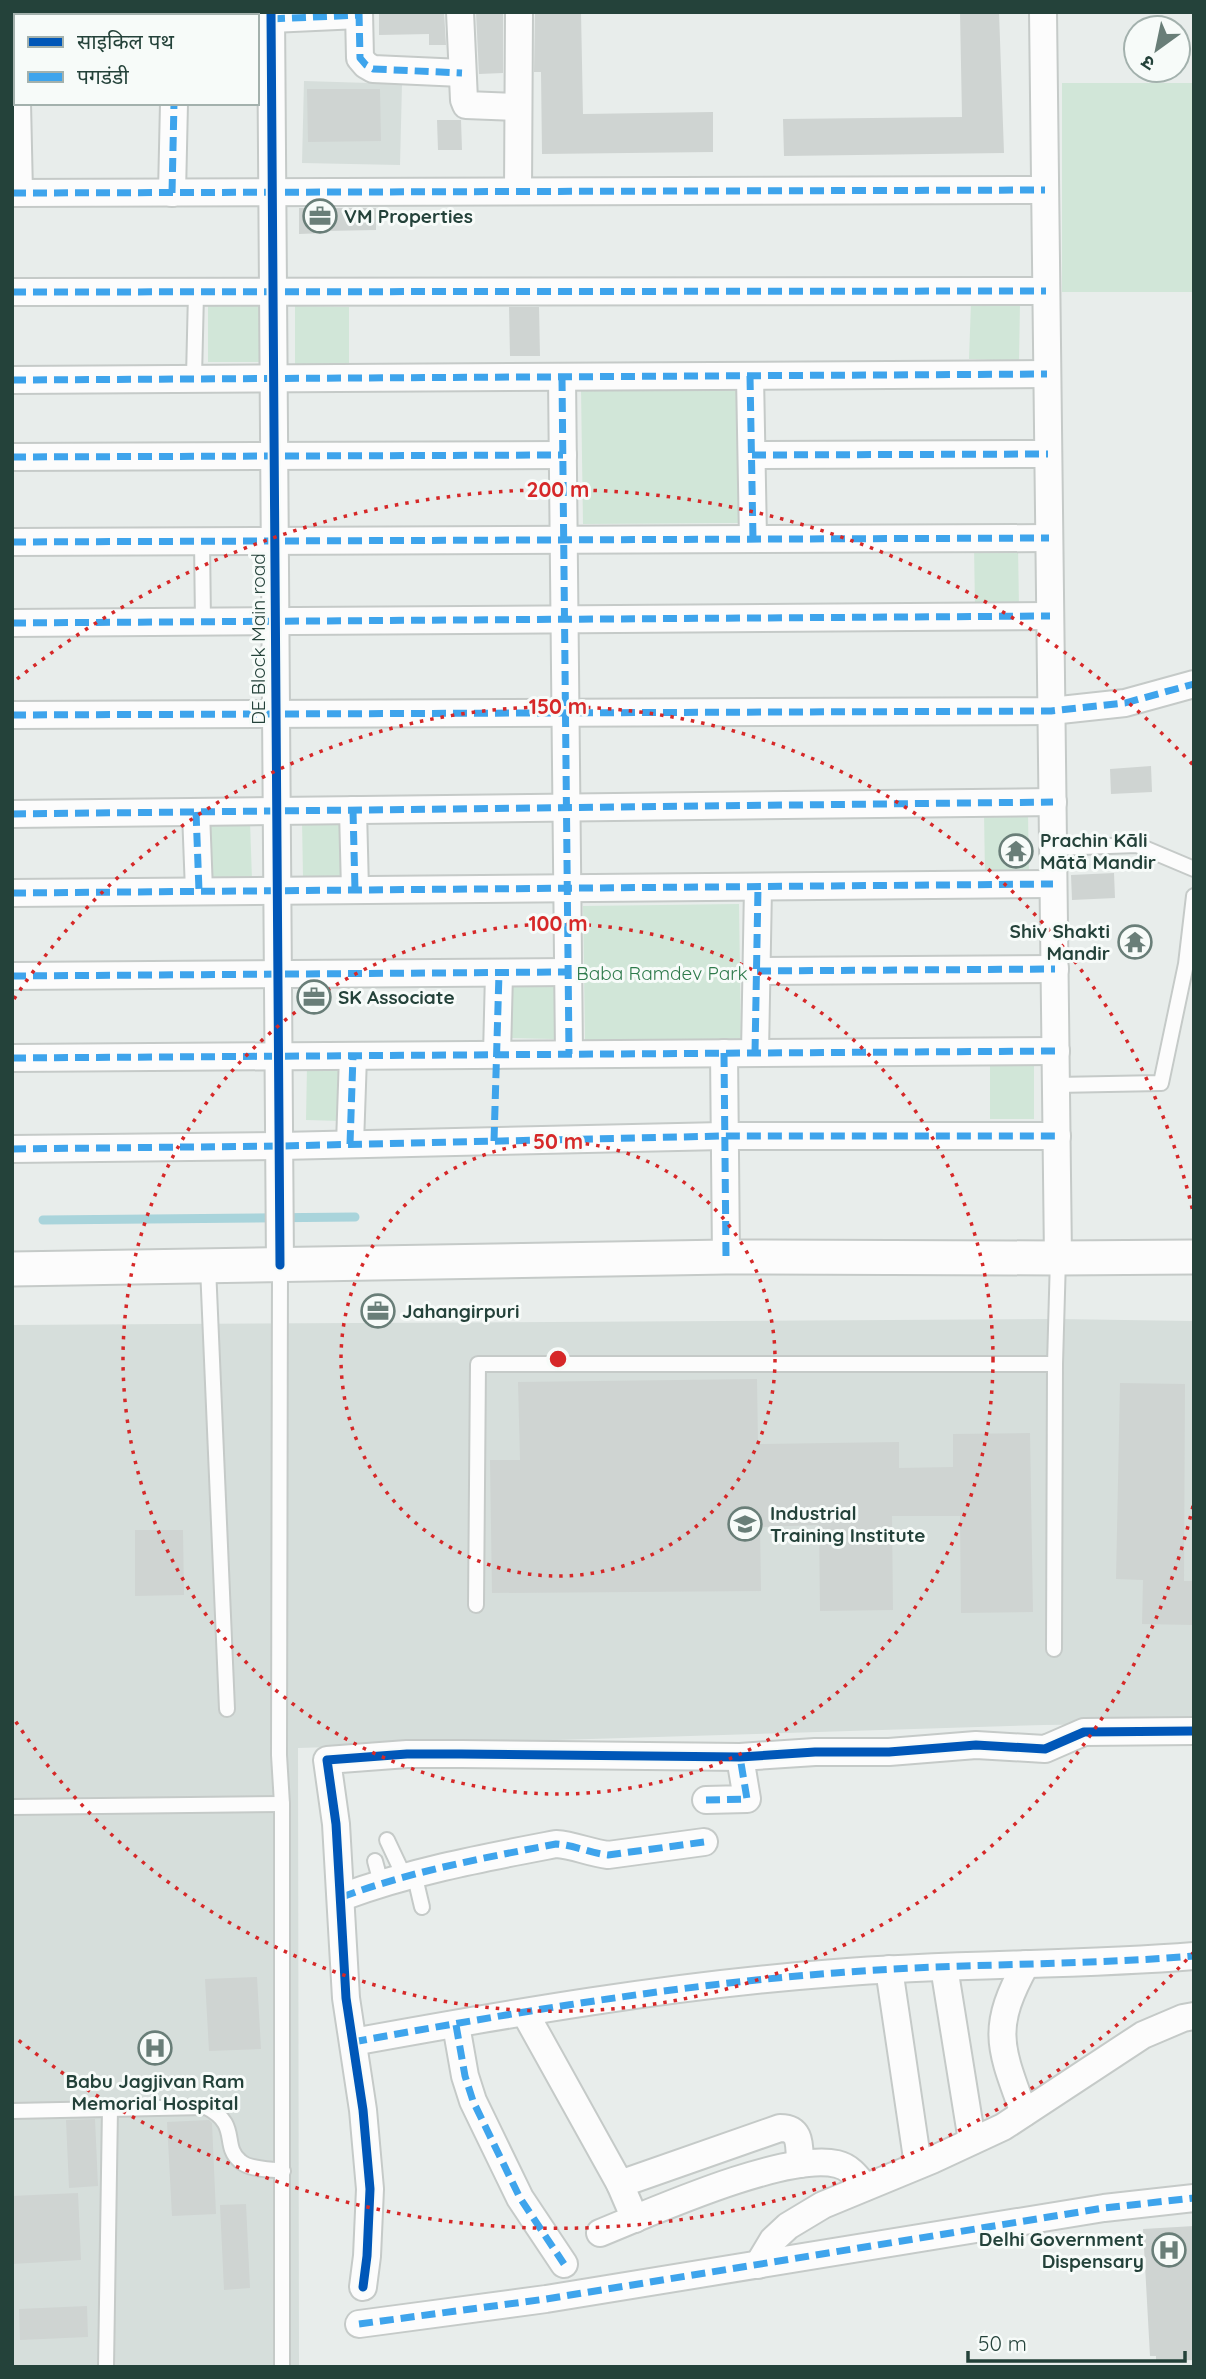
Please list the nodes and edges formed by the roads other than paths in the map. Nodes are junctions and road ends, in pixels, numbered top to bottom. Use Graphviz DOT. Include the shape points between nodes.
graph roads {
  1 [pos="460,12"];
  2 [pos="519,12"];
  3 [pos="1043,12"];
  4 [pos="359,13"];
  5 [pos="271,15"];
  6 [pos="462,73"];
  7 [pos="264,85"];
  8 [pos="17,105"];
  9 [pos="174,105"];
  10 [pos="518,107"];
  11 [pos="1045,190"];
  12 [pos="518,191"];
  13 [pos="172,192"];
  14 [pos="272,192"];
  15 [pos="15,193"];
  16 [pos="1046,291"];
  17 [pos="12,292"];
  18 [pos="196,293"];
  19 [pos="273,293"];
  20 [pos="1047,374"];
  21 [pos="750,376"];
  22 [pos="194,377"];
  23 [pos="562,377"];
  24 [pos="274,379"];
  25 [pos="12,380"];
  26 [pos="1048,454"];
  27 [pos="563,455"];
  28 [pos="752,455"];
  29 [pos="274,456"];
  30 [pos="12,457"];
  31 [pos="1049,538"];
  32 [pos="753,539"];
  33 [pos="564,540"];
  34 [pos="202,541"];
  35 [pos="275,541"];
  36 [pos="12,542"];
  37 [pos="1050,616"];
  38 [pos="565,619"];
  39 [pos="275,621"];
  40 [pos="203,622"];
  41 [pos="12,624"];
  42 [pos="1194,684"];
  43 [pos="1051,711"];
  44 [pos="565,713"];
  45 [pos="276,714"];
  46 [pos="12,715"];
  47 [pos="1053,802"];
  48 [pos="566,807"];
  49 [pos="353,810"];
  50 [pos="277,811"];
  51 [pos="196,812"];
  52 [pos="12,814"];
  53 [pos="1053,848"];
  54 [pos="1194,869"];
  55 [pos="1054,884"];
  56 [pos="758,887"];
  57 [pos="567,888"];
  58 [pos="355,890"];
  59 [pos="199,891"];
  60 [pos="278,891"];
  61 [pos="12,893"];
  62 [pos="1194,896"];
  63 [pos="1055,969"];
  64 [pos="757,971"];
  65 [pos="568,972"];
  66 [pos="499,973"];
  67 [pos="278,974"];
  68 [pos="12,976"];
  69 [pos="1056,1051"];
  70 [pos="724,1053"];
  71 [pos="755,1053"];
  72 [pos="496,1055"];
  73 [pos="569,1055"];
  74 [pos="354,1056"];
  75 [pos="279,1057"];
  76 [pos="12,1058"];
  77 [pos="1056,1084"];
  78 [pos="723,1136"];
  79 [pos="1057,1136"];
  80 [pos="350,1144"];
  81 [pos="280,1146"];
  82 [pos="12,1149"];
  83 [pos="726,1256"];
  84 [pos="1194,1257"];
  85 [pos="1058,1258"];
  86 [pos="280,1265"];
  87 [pos="208,1267"];
  88 [pos="12,1269"];
  89 [pos="1055,1364"];
  90 [pos="476,1605"];
  91 [pos="1054,1648"];
  92 [pos="227,1709"];
  93 [pos="1186,1731"];
  94 [pos="740,1757"];
  95 [pos="706,1800"];
  96 [pos="282,1804"];
  97 [pos="12,1807"];
  98 [pos="387,1840"];
  99 [pos="704,1842"];
  100 [pos="394,1873"];
  101 [pos="342,1898"];
  102 [pos="422,1907"];
  103 [pos="1194,1956"];
  104 [pos="1026,1964"];
  105 [pos="944,1967"];
  106 [pos="889,1969"];
  107 [pos="525,2013"];
  108 [pos="1194,2016"];
  109 [pos="456,2025"];
  110 [pos="354,2042"];
  111 [pos="110,2108"];
  112 [pos="12,2111"];
  113 [pos="1024,2113"];
  114 [pos="972,2141"];
  115 [pos="800,2164"];
  116 [pos="918,2165"];
  117 [pos="283,2171"];
  118 [pos="620,2184"];
  119 [pos="865,2187"];
  120 [pos="1194,2198"];
  121 [pos="635,2219"];
  122 [pos="600,2233"];
  123 [pos="564,2264"];
  124 [pos="758,2264"];
  125 [pos="363,2287"];
  126 [pos="359,2325"];
  127 [pos="106,2367"];
  128 [pos="282,2367"];
  1 -- 6 [label="street"];
  2 -- 10 [label="street"];
  3 -- 11 [label="street"];
  4 -- 5 [label="street"];
  4 -- 6 [label="street" via="360,58 366,65"];
  5 -- 7 [label="street, DE Block Main road"];
  6 -- 10 [label="street" via="466,105"];
  7 -- 14 [label="street, DE Block Main road"];
  8 -- 15 [label="street"];
  9 -- 13 [label="street"];
  10 -- 12 [label="street"];
  11 -- 12 [label="street"];
  11 -- 16 [label="street"];
  12 -- 14 [label="street"];
  13 -- 14 [label="street"];
  13 -- 15 [label="street"];
  14 -- 19 [label="street, DE Block Main road"];
  16 -- 19 [label="street"];
  16 -- 20 [label="street"];
  17 -- 18 [label="street"];
  18 -- 19 [label="street"];
  18 -- 22 [label="lane"];
  19 -- 24 [label="street, DE Block Main road"];
  20 -- 21 [label="street"];
  20 -- 26 [label="street"];
  21 -- 23 [label="street"];
  21 -- 28 [label="street"];
  22 -- 24 [label="street"];
  22 -- 25 [label="street"];
  23 -- 24 [label="street"];
  23 -- 27 [label="street"];
  24 -- 29 [label="street, DE Block Main road"];
  26 -- 28 [label="street"];
  26 -- 31 [label="street"];
  27 -- 29 [label="street"];
  27 -- 33 [label="street"];
  28 -- 32 [label="street"];
  29 -- 30 [label="street"];
  29 -- 35 [label="street, DE Block Main road"];
  31 -- 32 [label="street"];
  31 -- 37 [label="street"];
  32 -- 33 [label="street"];
  33 -- 35 [label="street"];
  33 -- 38 [label="street"];
  34 -- 35 [label="street"];
  34 -- 36 [label="street"];
  34 -- 40 [label="lane"];
  35 -- 39 [label="street, DE Block Main road"];
  37 -- 38 [label="street"];
  37 -- 43 [label="street"];
  38 -- 39 [label="street"];
  38 -- 44 [label="street"];
  39 -- 40 [label="street"];
  39 -- 45 [label="street, DE Block Main road"];
  40 -- 41 [label="street"];
  42 -- 43 [label="street" via="1125,703"];
  43 -- 44 [label="street"];
  43 -- 47 [label="street"];
  44 -- 45 [label="street"];
  44 -- 48 [label="street"];
  45 -- 46 [label="street"];
  45 -- 50 [label="street, DE Block Main road"];
  47 -- 48 [label="street"];
  47 -- 53 [label="street"];
  48 -- 49 [label="street"];
  48 -- 57 [label="street"];
  49 -- 50 [label="street"];
  49 -- 58 [label="street"];
  50 -- 51 [label="street"];
  50 -- 60 [label="street, DE Block Main road"];
  51 -- 52 [label="street"];
  51 -- 59 [label="street"];
  53 -- 54 [label="lane" via="1137,845"];
  53 -- 55 [label="street"];
  55 -- 56 [label="street"];
  55 -- 63 [label="street"];
  56 -- 57 [label="street"];
  56 -- 64 [label="street"];
  57 -- 58 [label="street"];
  57 -- 65 [label="street"];
  58 -- 60 [label="street"];
  59 -- 60 [label="street"];
  59 -- 61 [label="street"];
  60 -- 67 [label="street, DE Block Main road"];
  62 -- 77 [label="lane" via="1186,964 1161,1083"];
  63 -- 64 [label="street"];
  63 -- 69 [label="street"];
  64 -- 71 [label="street"];
  65 -- 66 [label="street"];
  65 -- 73 [label="street"];
  66 -- 67 [label="street"];
  66 -- 72 [label="street"];
  67 -- 68 [label="street"];
  67 -- 75 [label="street, DE Block Main road"];
  69 -- 71 [label="street"];
  69 -- 77 [label="street"];
  70 -- 71 [label="street"];
  70 -- 73 [label="street"];
  70 -- 78 [label="street"];
  72 -- 73 [label="street"];
  72 -- 74 [label="street"];
  74 -- 75 [label="street"];
  74 -- 80 [label="street"];
  75 -- 76 [label="street"];
  75 -- 81 [label="street, DE Block Main road"];
  77 -- 79 [label="street"];
  78 -- 79 [label="street"];
  78 -- 80 [label="street"];
  78 -- 83 [label="street"];
  79 -- 85 [label="street"];
  80 -- 81 [label="street"];
  81 -- 82 [label="street"];
  81 -- 86 [label="street, DE Block Main road"];
  83 -- 85 [label="street"];
  83 -- 86 [label="street"];
  84 -- 85 [label="street"];
  85 -- 89 [label="lane"];
  86 -- 87 [label="street"];
  86 -- 96 [label="lane"];
  87 -- 88 [label="street"];
  87 -- 92 [label="lane"];
  89 -- 90 [label="lane" via="478,1364"];
  89 -- 91 [label="lane"];
  93 -- 94 [label="street" via="1084,1732 1045,1749 976,1745"];
  94 -- 95 [label="street" via="747,1799"];
  94 -- 101 [label="street" via="450,1754 327,1760 343,1822"];
  96 -- 97 [label="lane"];
  96 -- 117 [label="lane"];
  98 -- 100 [label="lane"];
  99 -- 100 [label="street" via="608,1855 556,1844"];
  100 -- 101 [label="street"];
  100 -- 102 [label="lane"];
  101 -- 110 [label="street" via="345,1988"];
  103 -- 104 [label="street"];
  104 -- 105 [label="street"];
  104 -- 113 [label="street" via="1011,1992 1001,2043"];
  105 -- 106 [label="street"];
  105 -- 114 [label="street"];
  106 -- 107 [label="street" via="670,1991"];
  106 -- 116 [label="street"];
  107 -- 109 [label="street"];
  107 -- 118 [label="street"];
  108 -- 113 [label="street" via="1143,2035"];
  109 -- 110 [label="street"];
  109 -- 123 [label="street" via="473,2101 520,2198"];
  110 -- 125 [label="street" via="370,2189"];
  111 -- 112 [label="lane"];
  111 -- 117 [label="lane" via="206,2107 227,2124 239,2161"];
  111 -- 127 [label="lane"];
  113 -- 114 [label="street"];
  114 -- 116 [label="street"];
  115 -- 118 [label="street" via="799,2137 789,2128 780,2128"];
  115 -- 119 [label="street" via="840,2164"];
  115 -- 121 [label="street" via="705,2191"];
  116 -- 119 [label="street"];
  117 -- 128 [label="lane"];
  118 -- 121 [label="street"];
  119 -- 124 [label="street" via="788,2226"];
  120 -- 124 [label="street" via="1104,2208"];
  121 -- 122 [label="street"];
  124 -- 126 [label="street"];
}
